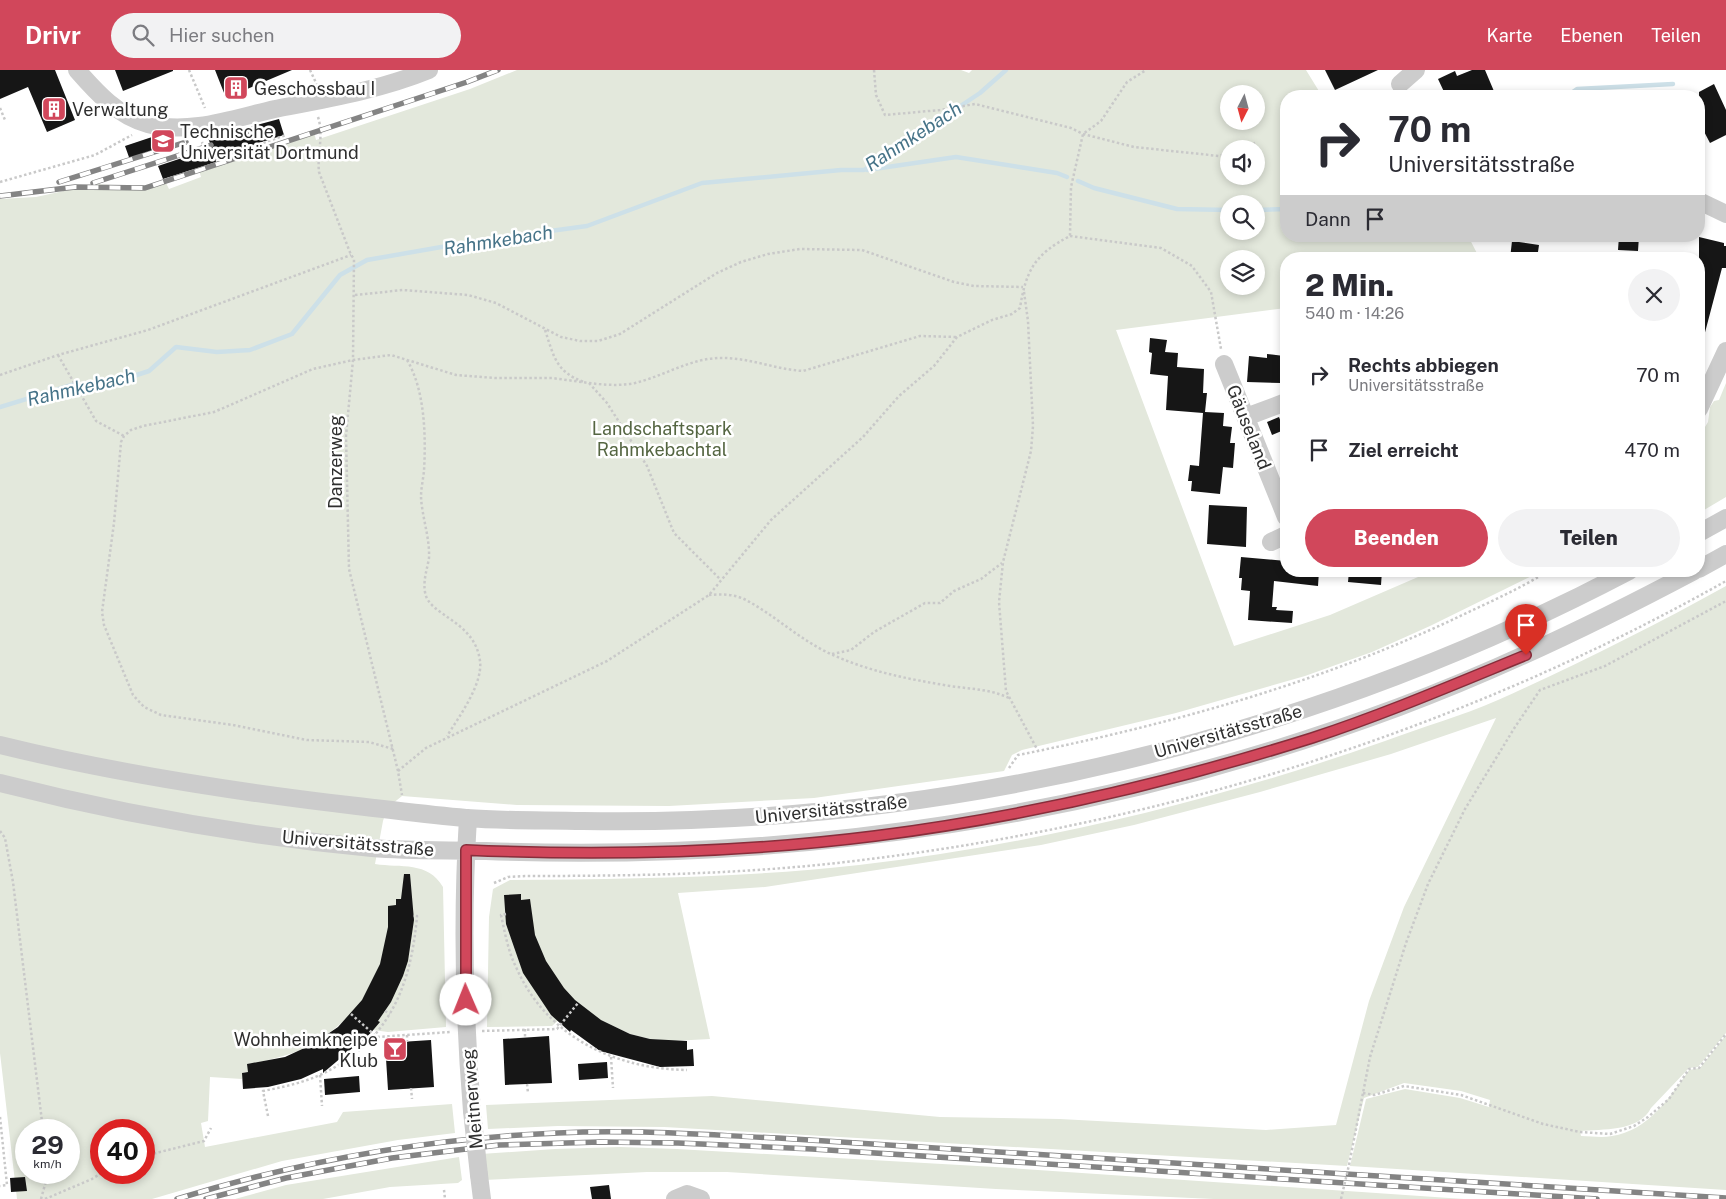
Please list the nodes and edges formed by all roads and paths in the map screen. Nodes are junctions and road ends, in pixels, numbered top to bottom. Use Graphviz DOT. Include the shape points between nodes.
graph roads {
  1 [pos="77,70"];
  2 [pos="189,70"];
  3 [pos="429,70"];
  4 [pos="874,70"];
  5 [pos="1146,70"];
  6 [pos="1416,70"];
  7 [pos="1400,84"];
  8 [pos="0,108"];
  9 [pos="206,112"];
  10 [pos="4,121"];
  11 [pos="319,121"];
  12 [pos="151,124"];
  13 [pos="1083,134"];
  14 [pos="286,135"];
  15 [pos="1220,156"];
  16 [pos="216,160"];
  17 [pos="0,182"];
  18 [pos="1705,204"];
  19 [pos="1726,214"];
  20 [pos="1070,236"];
  21 [pos="351,255"];
  22 [pos="1024,287"];
  23 [pos="355,295"];
  24 [pos="544,329"];
  25 [pos="1218,333"];
  26 [pos="957,337"];
  27 [pos="1726,351"];
  28 [pos="58,355"];
  29 [pos="407,359"];
  30 [pos="353,360"];
  31 [pos="1224,364"];
  32 [pos="0,375"];
  33 [pos="589,383"];
  34 [pos="1705,395"];
  35 [pos="1280,404"];
  36 [pos="1246,418"];
  37 [pos="124,436"];
  38 [pos="1280,502"];
  39 [pos="1726,518"];
  40 [pos="1705,530"];
  41 [pos="1726,554"];
  42 [pos="1003,562"];
  43 [pos="1705,566"];
  44 [pos="1536,577"];
  45 [pos="1617,577"];
  46 [pos="1683,577"];
  47 [pos="720,579"];
  48 [pos="709,595"];
  49 [pos="1726,601"];
  50 [pos="830,654"];
  51 [pos="1009,698"];
  52 [pos="446,738"];
  53 [pos="0,745"];
  54 [pos="393,750"];
  55 [pos="1038,751"];
  56 [pos="398,771"];
  57 [pos="0,784"];
  58 [pos="1005,786"];
  59 [pos="402,800"];
  60 [pos="468,818"];
  61 [pos="0,832"];
  62 [pos="466,850"];
  63 [pos="506,914"];
  64 [pos="413,916"];
  65 [pos="519,965"];
  66 [pos="515,967"];
  67 [pos="578,1003"];
  68 [pos="385,1011"];
  69 [pos="351,1014"];
  70 [pos="390,1014"];
  71 [pos="558,1027"];
  72 [pos="525,1030"];
  73 [pos="482,1031"];
  74 [pos="450,1032"];
  75 [pos="374,1034"];
  76 [pos="1726,1034"];
  77 [pos="407,1035"];
  78 [pos="525,1038"];
  79 [pos="581,1038"];
  80 [pos="408,1042"];
  81 [pos="578,1042"];
  82 [pos="352,1049"];
  83 [pos="356,1052"];
  84 [pos="612,1057"];
  85 [pos="687,1070"];
  86 [pos="320,1075"];
  87 [pos="527,1084"];
  88 [pos="411,1088"];
  89 [pos="614,1088"];
  90 [pos="528,1093"];
  91 [pos="1363,1093"];
  92 [pos="412,1099"];
  93 [pos="322,1106"];
  94 [pos="268,1116"];
  95 [pos="0,1117"];
  96 [pos="42,1119"];
  97 [pos="211,1128"];
  98 [pos="155,1153"];
  99 [pos="90,1180"];
  100 [pos="45,1184"];
  101 [pos="0,1186"];
  102 [pos="444,1190"];
  103 [pos="41,1199"];
  104 [pos="45,1199"];
  105 [pos="445,1199"];
  106 [pos="482,1199"];
  107 [pos="675,1199"];
  108 [pos="701,1199"];
  109 [pos="1341,1199"];
  1 -- 12 [label="street" via="97,94 116,109"];
  2 -- 9 [label="path"];
  3 -- 12 [label="street" via="352,94 200,125"];
  4 -- 13 [label="path" via="876,95 885,116 976,104 1071,128"];
  5 -- 13 [label="path" via="1126,82 1102,121"];
  6 -- 7 [label="street"];
  8 -- 10 [label="path"];
  11 -- 21 [label="path, Danzerweg" via="322,127 319,172"];
  12 -- 17 [label="path" via="95,155"];
  13 -- 15 [label="path" via="1134,147"];
  13 -- 20 [label="path" via="1071,186"];
  14 -- 16 [label="path"];
  18 -- 19 [label="street"];
  20 -- 22 [label="path" via="1049,246 1034,265"];
  20 -- 25 [label="path" via="1161,248 1192,266 1211,292"];
  21 -- 23 [label="path, Danzerweg" via="354,259"];
  21 -- 28 [label="path" via="148,330"];
  22 -- 24 [label="path" via="974,286 954,282 862,250 800,249 741,262 717,273 620,334 598,341 561,337"];
  22 -- 26 [label="path" via="1020,308 1012,314"];
  22 -- 42 [label="path" via="1033,426 1031,451"];
  23 -- 24 [label="path" via="403,290 468,295 496,303"];
  23 -- 30 [label="path, Danzerweg"];
  24 -- 33 [label="path" via="558,366 570,376"];
  26 -- 33 [label="path" via="920,336 803,371 784,370 752,360 709,359 635,383"];
  26 -- 47 [label="path" via="934,366 899,396 863,437 771,520"];
  27 -- 34 [label="street"];
  28 -- 32 [label="path"];
  28 -- 37 [label="path" via="96,421"];
  29 -- 30 [label="path" via="390,355"];
  29 -- 33 [label="path" via="456,375 552,378"];
  29 -- 52 [label="path" via="421,394 424,470 421,496 429,557 425,594 437,610 468,632 477,647 480,662 479,675 467,702"];
  30 -- 37 [label="path" via="294,376 214,412 143,426"];
  30 -- 54 [label="path, Danzerweg" via="346,436 349,569"];
  31 -- 36 [label="street, Gäuseland"];
  33 -- 47 [label="path" via="607,403 647,466 674,533"];
  35 -- 36 [label="street"];
  36 -- 38 [label="street, Gäuseland"];
  37 -- 54 [label="path" via="118,459 114,524 102,612 104,625 133,695 144,707 161,715 307,740 369,742"];
  39 -- 40 [label="street"];
  41 -- 43 [label="street"];
  42 -- 50 [label="path" via="940,603 925,603 874,632 851,650"];
  42 -- 51 [label="path" via="998,602 1004,679"];
  44 -- 55 [label="path" via="1472,610 1364,658 1229,704"];
  45 -- 58 [label="street, Universitätsstraße" via="1461,652 1341,697 1182,746"];
  46 -- 62 [label="street, Universitätsstraße" via="1526,655 1401,706 1235,761 1090,798 937,827 770,846 626,853"];
  47 -- 48 [label="path"];
  48 -- 50 [label="path" via="745,600"];
  48 -- 52 [label="path" via="607,661"];
  49 -- 91 [label="path" via="1605,666 1540,690 1465,808 1428,884 1382,1016"];
  50 -- 51 [label="path" via="895,677 974,688"];
  51 -- 55 [label="path"];
  52 -- 56 [label="path" via="426,748"];
  53 -- 60 [label="street, Universitätsstraße" via="213,788"];
  54 -- 56 [label="path, Danzerweg"];
  55 -- 58 [label="path" via="1015,757 1008,769"];
  56 -- 59 [label="path, Danzerweg"];
  57 -- 62 [label="street, Universitätsstraße" via="192,823 281,837 404,850"];
  58 -- 60 [label="street, Universitätsstraße" via="859,808 740,818 612,822"];
  60 -- 62 [label="street, Meitnerweg"];
  61 -- 96 [label="path" via="5,838 13,882"];
  62 -- 106 [label="street, Meitnerweg, bridge" via="466,1008 472,1111"];
  63 -- 66 [label="path" via="502,916"];
  64 -- 70 [label="path" via="417,916 414,949 401,993"];
  65 -- 66 [label="path"];
  66 -- 71 [label="path" via="526,988"];
  67 -- 71 [label="path"];
  68 -- 70 [label="path"];
  69 -- 75 [label="path"];
  70 -- 75 [label="path"];
  71 -- 72 [label="path"];
  71 -- 81 [label="path"];
  72 -- 73 [label="path"];
  72 -- 78 [label="path"];
  74 -- 77 [label="path"];
  75 -- 77 [label="path" via="377,1037"];
  75 -- 83 [label="path"];
  76 -- 91 [label="path" via="1699,1068 1689,1069 1669,1099 1634,1126 1610,1134 1543,1124 1461,1094 1404,1086 1374,1095"];
  77 -- 80 [label="path"];
  79 -- 81 [label="path"];
  81 -- 84 [label="path"];
  82 -- 83 [label="path"];
  83 -- 86 [label="path"];
  84 -- 85 [label="path"];
  84 -- 89 [label="path"];
  86 -- 93 [label="path"];
  86 -- 94 [label="path" via="263,1092"];
  87 -- 90 [label="path"];
  88 -- 92 [label="path"];
  91 -- 109 [label="path, bridge"];
  95 -- 101 [label="path" via="7,1185"];
  97 -- 98 [label="path" via="204,1141"];
  99 -- 104 [label="path"];
  100 -- 103 [label="path"];
  102 -- 105 [label="path"];
  107 -- 108 [label="street" via="687,1194"];
}
